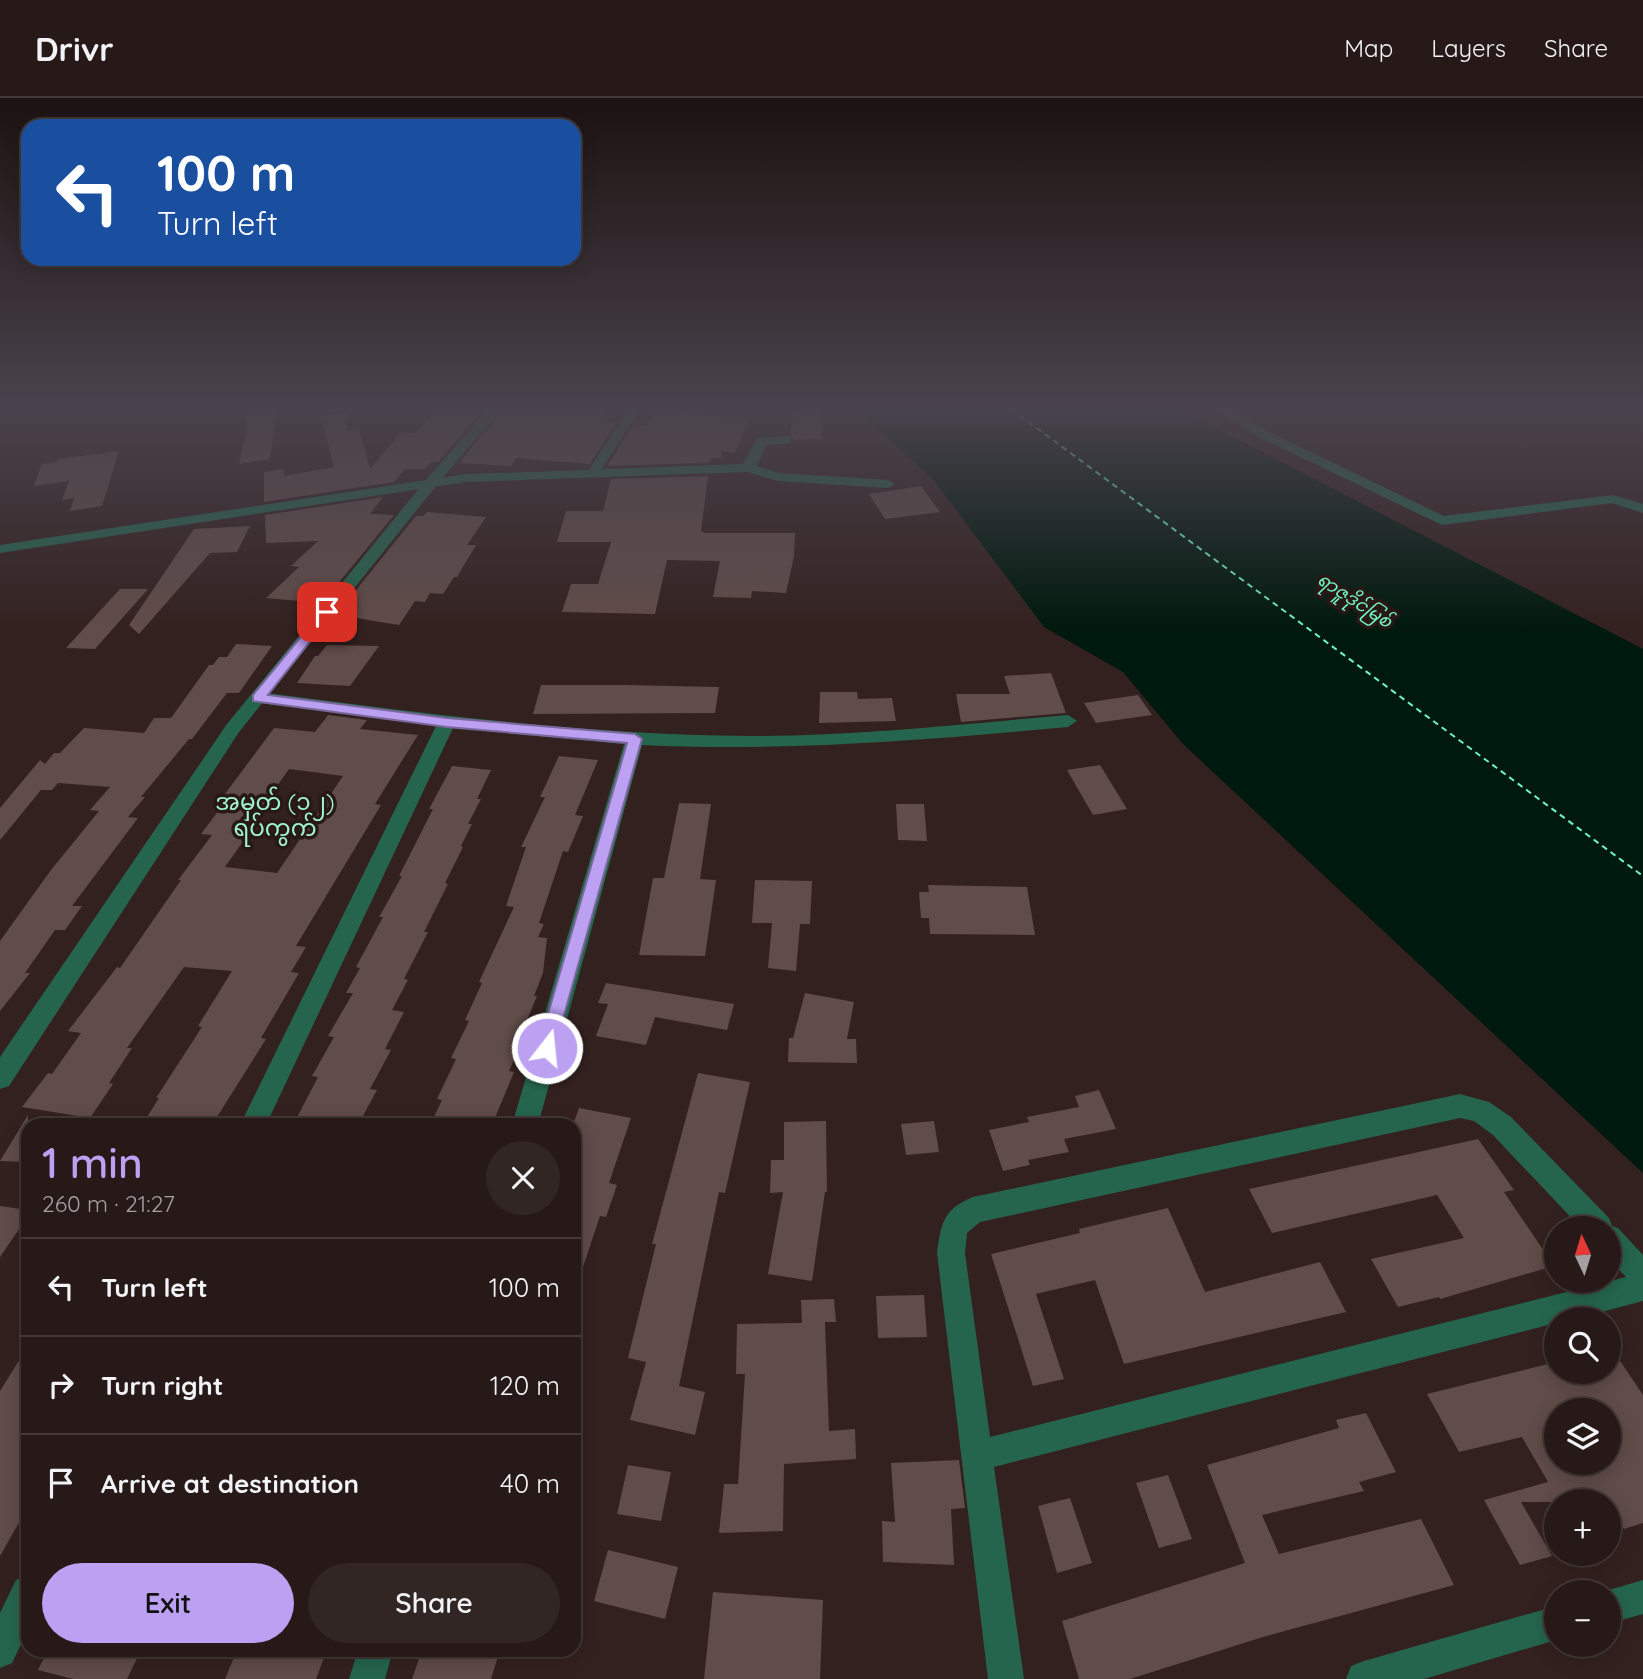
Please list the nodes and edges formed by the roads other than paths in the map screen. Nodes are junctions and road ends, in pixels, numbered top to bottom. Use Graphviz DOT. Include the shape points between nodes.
graph roads {
  1 [pos="431,483"];
  2 [pos="869,483"];
  3 [pos="1363,483"];
  4 [pos="888,484"];
  5 [pos="1643,509"];
  6 [pos="0,550"];
  7 [pos="258,698"];
  8 [pos="1068,721"];
  9 [pos="447,722"];
  10 [pos="635,739"];
  11 [pos="0,1078"];
  12 [pos="256,1118"];
  13 [pos="527,1118"];
  14 [pos="1588,1216"];
  15 [pos="1621,1252"];
  16 [pos="1643,1275"];
  17 [pos="1643,1287"];
  18 [pos="977,1456"];
  19 [pos="1643,1597"];
  20 [pos="1621,1603"];
  21 [pos="21,1607"];
  22 [pos="1544,1626"];
  23 [pos="0,1651"];
  24 [pos="374,1657"];
  25 [pos="368,1679"];
  26 [pos="1006,1679"];
  27 [pos="1363,1679"];
  1 -- 6 [label="street"];
  1 -- 7 [label="street"];
  2 -- 4 [label="street"];
  3 -- 5 [label="street" via="1442,521 1613,499"];
  7 -- 9 [label="street"];
  7 -- 11 [label="street" via="233,728"];
  8 -- 10 [label="street" via="835,741"];
  9 -- 10 [label="street"];
  9 -- 12 [label="street"];
  10 -- 13 [label="street"];
  14 -- 18 [label="street" via="1502,1126 1479,1110 1460,1106 973,1210 954,1226 951,1252"];
  15 -- 16 [label="street"];
  17 -- 18 [label="street"];
  18 -- 26 [label="street"];
  19 -- 20 [label="street"];
  21 -- 23 [label="street"];
  22 -- 27 [label="street"];
  24 -- 25 [label="street"];
}
